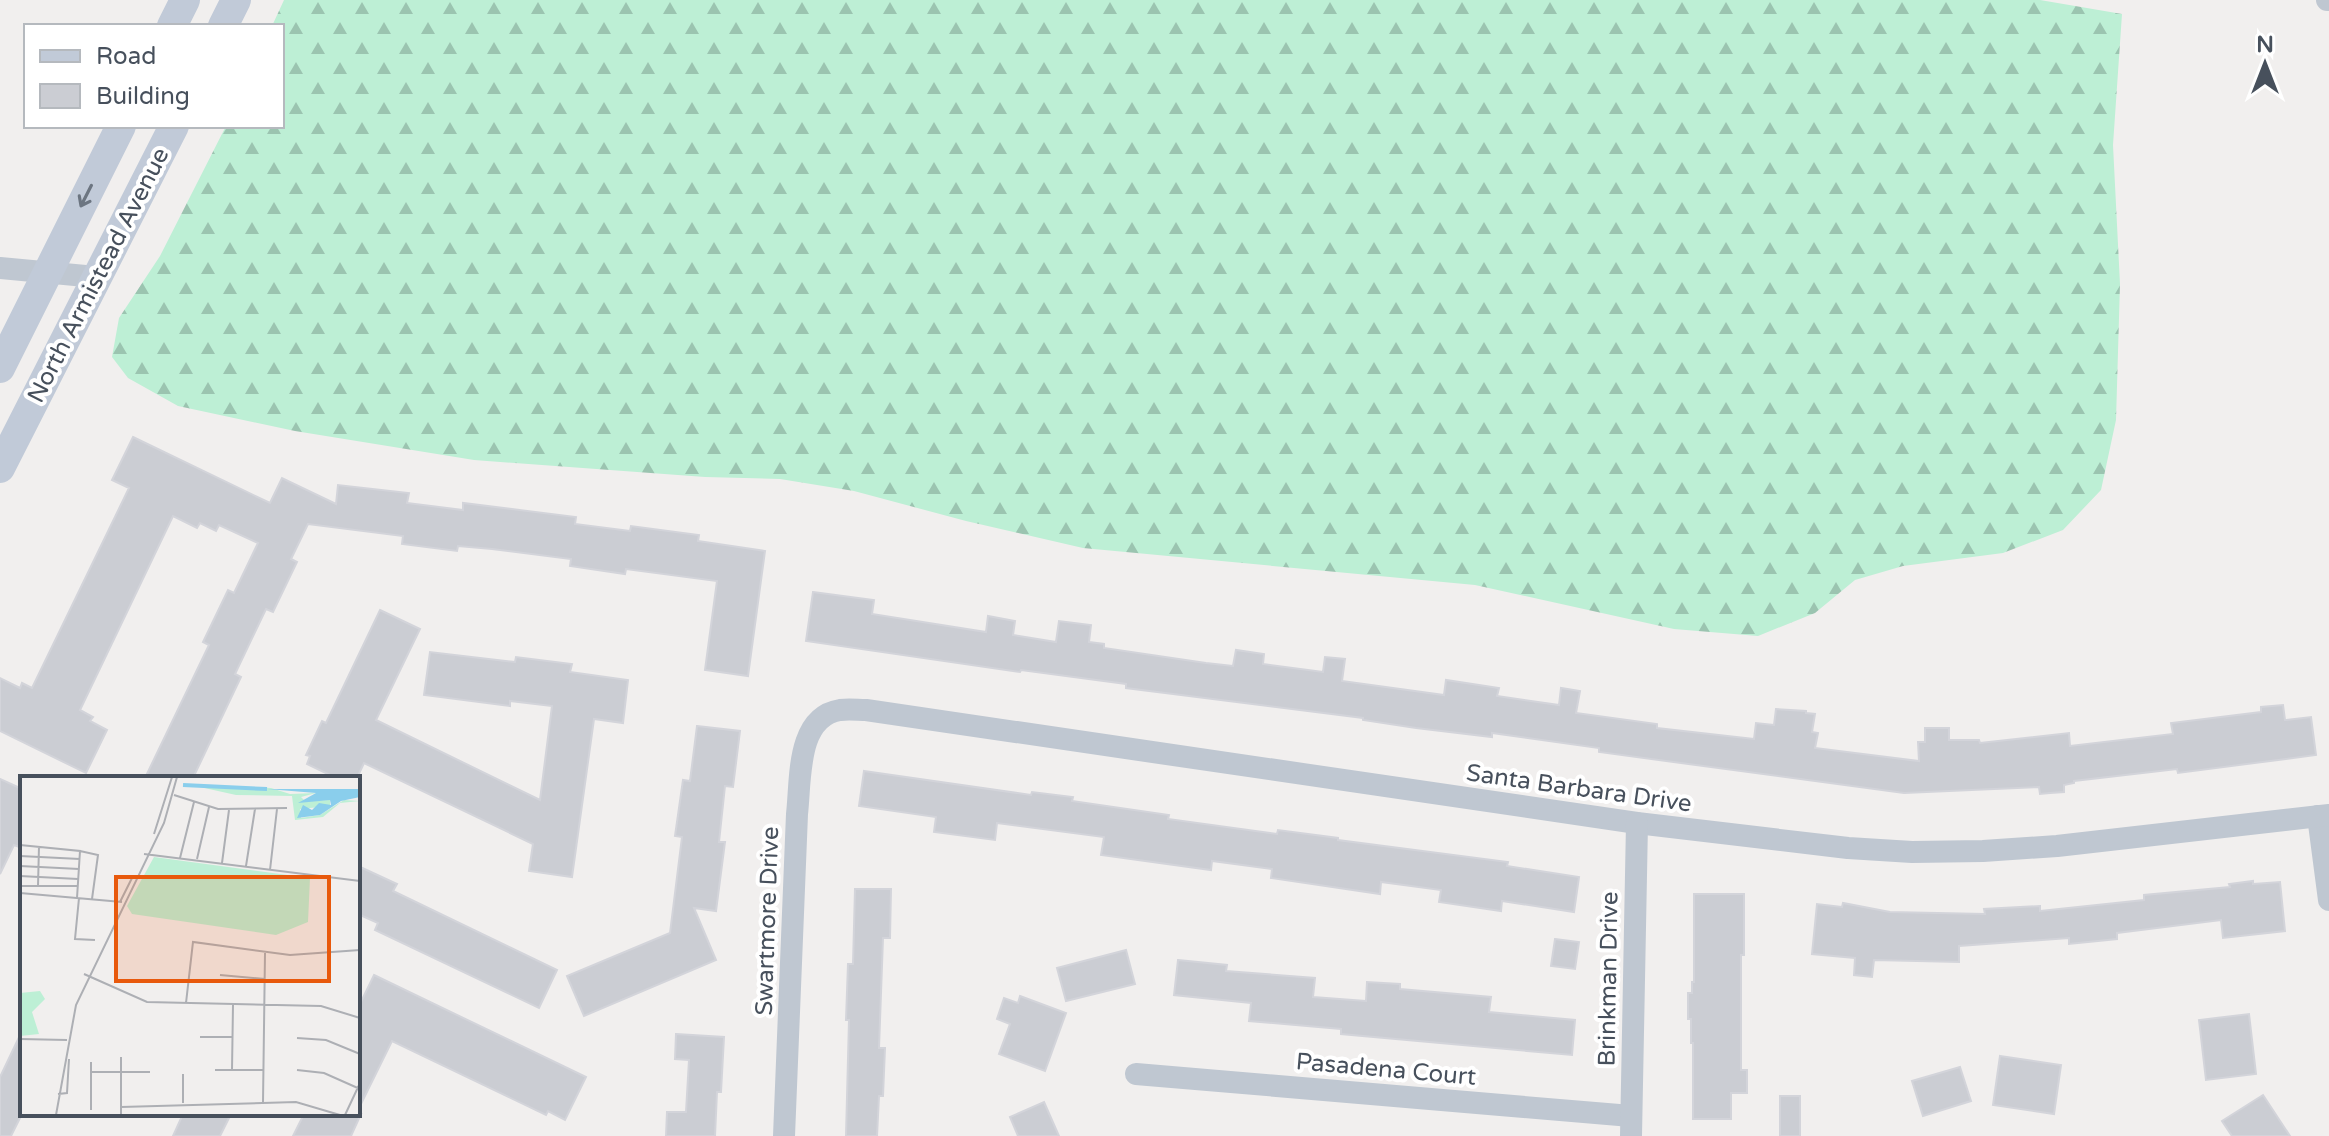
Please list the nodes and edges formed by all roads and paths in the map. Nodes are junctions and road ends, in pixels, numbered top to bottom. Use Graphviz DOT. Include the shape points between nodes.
graph roads {
  1 [pos="185,0"];
  2 [pos="236,0"];
  3 [pos="173,24"];
  4 [pos="224,24"];
  5 [pos="120,128"];
  6 [pos="173,128"];
  7 [pos="0,268"];
  8 [pos="48,272"];
  9 [pos="96,277"];
  10 [pos="0,368"];
  11 [pos="0,468"];
  12 [pos="825,715"];
  13 [pos="2324,816"];
  14 [pos="1637,823"];
  15 [pos="2329,900"];
  16 [pos="1136,1074"];
  17 [pos="1631,1126"];
  18 [pos="784,1136"];
  1 -- 3 [label="main road"];
  2 -- 4 [label="main road"];
  5 -- 8 [label="main road, North Armistead Avenue, one-way"];
  6 -- 9 [label="main road, North Armistead Avenue"];
  7 -- 8 [label="street"];
  8 -- 9 [label="street"];
  8 -- 10 [label="main road, North Armistead Avenue"];
  9 -- 11 [label="main road, North Armistead Avenue"];
  12 -- 14 [label="street, Santa Barbara Drive" via="866,710"];
  12 -- 18 [label="street, Swartmore Drive" via="808,735 802,761"];
  13 -- 14 [label="street, Santa Barbara Drive" via="2057,846 1926,852"];
  13 -- 15 [label="street"];
  14 -- 17 [label="street, Brinkman Drive"];
  16 -- 17 [label="street, Pasadena Court"];
}
